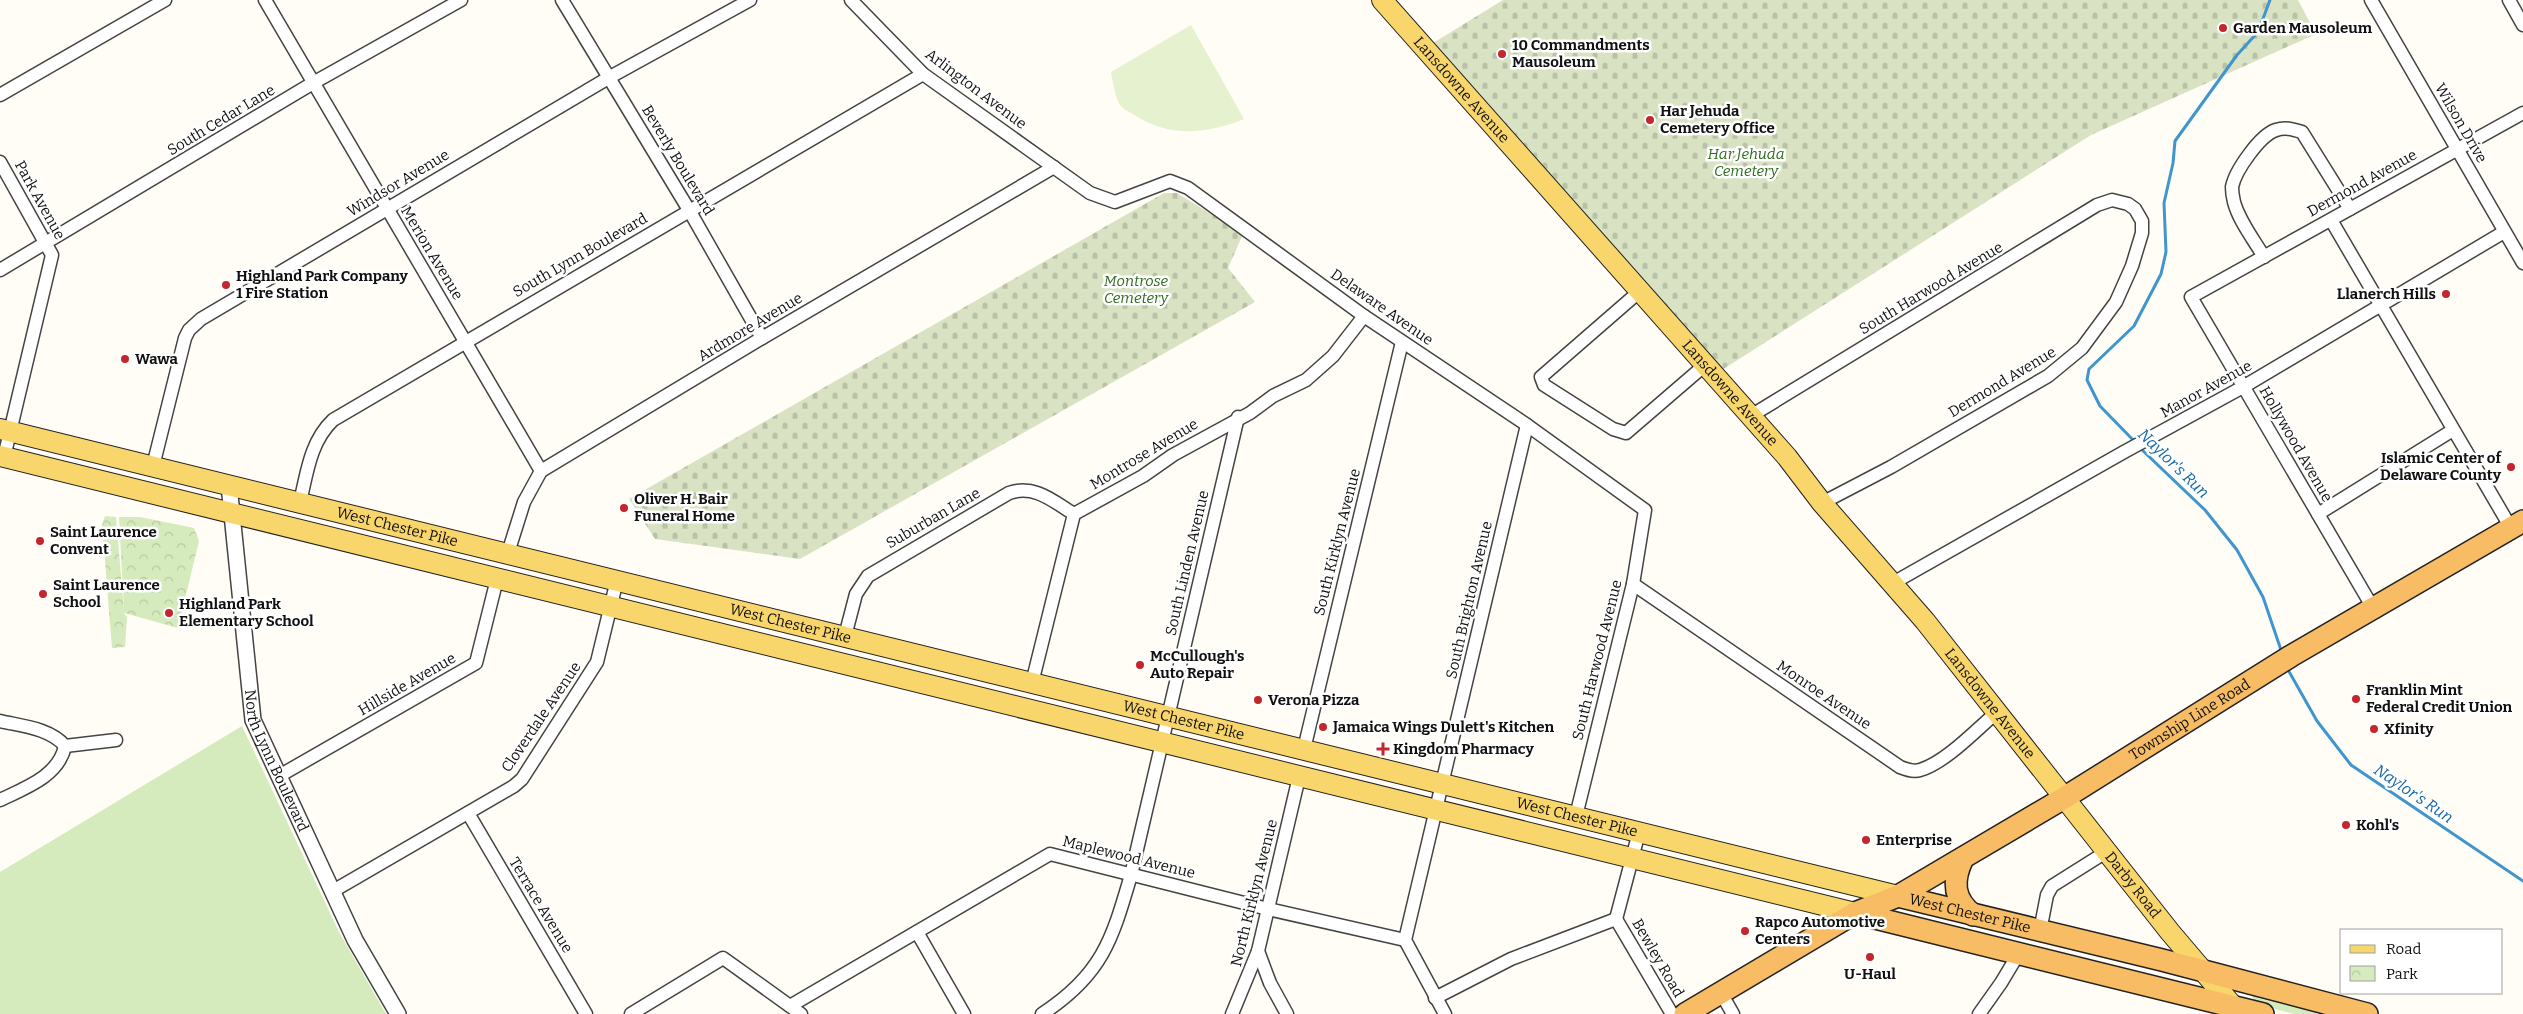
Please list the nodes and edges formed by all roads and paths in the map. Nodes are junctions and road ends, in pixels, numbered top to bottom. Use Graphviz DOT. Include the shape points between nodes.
graph roads {
  1 [pos="165,0"];
  2 [pos="265,0"];
  3 [pos="461,0"];
  4 [pos="562,0"];
  5 [pos="750,0"];
  6 [pos="851,0"];
  7 [pos="1382,0"];
  8 [pos="2371,0"];
  9 [pos="2509,0"];
  10 [pos="2523,25"];
  11 [pos="923,74"];
  12 [pos="610,77"];
  13 [pos="314,83"];
  14 [pos="0,95"];
  15 [pos="2523,113"];
  16 [pos="2458,149"];
  17 [pos="0,162"];
  18 [pos="1054,167"];
  19 [pos="1090,193"];
  20 [pos="2132,207"];
  21 [pos="386,209"];
  22 [pos="2350,209"];
  23 [pos="689,210"];
  24 [pos="2331,220"];
  25 [pos="2504,232"];
  26 [pos="46,244"];
  27 [pos="2264,257"];
  28 [pos="2523,263"];
  29 [pos="0,270"];
  30 [pos="1640,291"];
  31 [pos="2191,297"];
  32 [pos="2381,305"];
  33 [pos="1364,316"];
  34 [pos="762,338"];
  35 [pos="466,342"];
  36 [pos="1402,342"];
  37 [pos="1705,365"];
  38 [pos="2243,388"];
  39 [pos="1749,416"];
  40 [pos="1238,417"];
  41 [pos="1527,425"];
  42 [pos="5,430"];
  43 [pos="2453,430"];
  44 [pos="2,457"];
  45 [pos="153,466"];
  46 [pos="541,471"];
  47 [pos="229,485"];
  48 [pos="300,502"];
  49 [pos="1822,503"];
  50 [pos="1645,510"];
  51 [pos="232,514"];
  52 [pos="1074,514"];
  53 [pos="2318,514"];
  54 [pos="2517,524"];
  55 [pos="508,554"];
  56 [pos="497,579"];
  57 [pos="617,580"];
  58 [pos="1893,583"];
  59 [pos="1633,584"];
  60 [pos="610,607"];
  61 [pos="2373,608"];
  62 [pos="845,636"];
  63 [pos="1032,682"];
  64 [pos="1996,713"];
  65 [pos="1168,716"];
  66 [pos="0,721"];
  67 [pos="116,740"];
  68 [pos="1162,743"];
  69 [pos="65,746"];
  70 [pos="1304,750"];
  71 [pos="279,776"];
  72 [pos="1299,777"];
  73 [pos="1442,783"];
  74 [pos="2064,798"];
  75 [pos="0,800"];
  76 [pos="1436,810"];
  77 [pos="468,813"];
  78 [pos="1576,816"];
  79 [pos="1639,832"];
  80 [pos="2106,852"];
  81 [pos="1963,858"];
  82 [pos="1632,859"];
  83 [pos="1130,875"];
  84 [pos="333,891"];
  85 [pos="1898,896"];
  86 [pos="1268,909"];
  87 [pos="1855,913"];
  88 [pos="1973,915"];
  89 [pos="1616,919"];
  90 [pos="2040,931"];
  91 [pos="917,932"];
  92 [pos="1405,940"];
  93 [pos="1258,951"];
  94 [pos="2019,953"];
  95 [pos="2202,972"];
  96 [pos="1721,993"];
  97 [pos="1435,998"];
  98 [pos="2225,1009"];
  99 [pos="796,1010"];
  100 [pos="398,1014"];
  101 [pos="586,1014"];
  102 [pos="632,1014"];
  103 [pos="964,1014"];
  104 [pos="1042,1014"];
  105 [pos="1232,1014"];
  106 [pos="1286,1014"];
  107 [pos="1445,1014"];
  108 [pos="1672,1014"];
  109 [pos="1686,1014"];
  110 [pos="1734,1014"];
  111 [pos="1979,1014"];
  112 [pos="2263,1014"];
  113 [pos="2367,1014"];
  1 -- 14 [label="street"];
  2 -- 13 [label="street, Merion Avenue"];
  3 -- 13 [label="street, South Cedar Lane"];
  4 -- 12 [label="street, Beverly Boulevard"];
  5 -- 12 [label="street, Windsor Avenue"];
  6 -- 11 [label="street, Arlington Avenue"];
  7 -- 30 [label="main road, Lansdowne Avenue"];
  8 -- 16 [label="street, Wilson Drive"];
  9 -- 10 [label="street"];
  11 -- 18 [label="street, Arlington Avenue"];
  11 -- 23 [label="street, South Lynn Boulevard"];
  12 -- 21 [label="street, Windsor Avenue"];
  12 -- 23 [label="street, Beverly Boulevard"];
  13 -- 21 [label="street, Merion Avenue"];
  13 -- 26 [label="street, South Cedar Lane"];
  15 -- 16 [label="street, Dermond Avenue"];
  16 -- 22 [label="street, Dermond Avenue"];
  16 -- 25 [label="street, Wilson Drive"];
  17 -- 26 [label="street, Park Avenue"];
  18 -- 19 [label="street, Arlington Avenue"];
  18 -- 34 [label="street, Ardmore Avenue"];
  19 -- 33 [label="street, Delaware Avenue" via="1115,202 1170,181 1188,188"];
  20 -- 39 [label="street, South Harwood Avenue" via="2112,200 2097,205"];
  20 -- 49 [label="street, Dermond Avenue" via="2142,221 2140,243 2116,302 2082,348 2048,376"];
  21 -- 35 [label="street, Merion Avenue"];
  21 -- 45 [label="street, Windsor Avenue" via="194,324 185,338"];
  22 -- 24 [label="street, Dermond Avenue"];
  22 -- 27 [label="street" via="2302,132 2290,128 2274,130 2255,146 2236,175 2232,188 2234,203"];
  23 -- 34 [label="street, Beverly Boulevard"];
  23 -- 35 [label="street, South Lynn Boulevard"];
  24 -- 27 [label="street, Dermond Avenue"];
  24 -- 32 [label="street"];
  25 -- 28 [label="street, Wilson Drive"];
  25 -- 32 [label="street, Manor Avenue"];
  26 -- 29 [label="street, South Cedar Lane"];
  26 -- 42 [label="street, Park Avenue" via="52,255"];
  27 -- 31 [label="street, Dermond Avenue"];
  30 -- 37 [label="main road, Lansdowne Avenue"];
  30 -- 37 [label="street" via="1541,377 1544,385 1613,429 1626,433"];
  31 -- 38 [label="street, Hollywood Avenue"];
  32 -- 38 [label="street, Manor Avenue"];
  32 -- 43 [label="street"];
  33 -- 36 [label="street, Delaware Avenue"];
  33 -- 40 [label="street, Montrose Avenue" via="1333,356 1306,380"];
  34 -- 46 [label="street, Ardmore Avenue"];
  35 -- 46 [label="street, Merion Avenue"];
  35 -- 48 [label="street, South Lynn Boulevard" via="328,425 314,447"];
  36 -- 41 [label="street, Delaware Avenue"];
  36 -- 70 [label="street, South Kirklyn Avenue"];
  37 -- 39 [label="main road, Lansdowne Avenue"];
  38 -- 53 [label="street, Hollywood Avenue"];
  38 -- 58 [label="street, Manor Avenue"];
  39 -- 49 [label="main road, Lansdowne Avenue" via="1787,457"];
  40 -- 52 [label="street, Montrose Avenue" via="1144,476"];
  40 -- 65 [label="street, South Linden Avenue"];
  41 -- 50 [label="street, Delaware Avenue"];
  41 -- 73 [label="street, South Brighton Avenue"];
  42 -- 44 [label="street, Park Avenue"];
  42 -- 45 [label="main road, West Chester Pike"];
  43 -- 53 [label="street"];
  43 -- 54 [label="street"];
  44 -- 51 [label="main road, West Chester Pike"];
  45 -- 47 [label="main road, West Chester Pike"];
  46 -- 55 [label="street" via="524,502"];
  47 -- 48 [label="main road, West Chester Pike"];
  47 -- 51 [label="street, North Lynn Boulevard"];
  48 -- 55 [label="main road, West Chester Pike"];
  49 -- 58 [label="main road, Lansdowne Avenue"];
  50 -- 59 [label="street, South Harwood Avenue"];
  51 -- 56 [label="main road, West Chester Pike"];
  51 -- 71 [label="street, North Lynn Boulevard" via="251,708 257,731"];
  52 -- 62 [label="street, Suburban Lane" via="1034,491 1009,493 868,576 856,594"];
  52 -- 63 [label="street"];
  53 -- 61 [label="street, Hollywood Avenue"];
  54 -- 61 [label="highway, Township Line Road"];
  55 -- 57 [label="main road, West Chester Pike"];
  56 -- 60 [label="main road, West Chester Pike"];
  56 -- 71 [label="street, Hillside Avenue" via="476,662"];
  57 -- 60 [label="street, Cloverdale Avenue"];
  57 -- 62 [label="main road, West Chester Pike"];
  58 -- 64 [label="main road, Lansdowne Avenue"];
  59 -- 64 [label="street, Monroe Avenue" via="1909,771 1931,765"];
  59 -- 78 [label="street, South Harwood Avenue"];
  60 -- 68 [label="main road, West Chester Pike"];
  60 -- 77 [label="street, Cloverdale Avenue" via="600,654 593,670 522,779"];
  61 -- 74 [label="highway, Township Line Road"];
  62 -- 63 [label="main road, West Chester Pike"];
  63 -- 65 [label="main road, West Chester Pike"];
  64 -- 74 [label="main road, Lansdowne Avenue"];
  65 -- 68 [label="street, South Linden Avenue"];
  65 -- 70 [label="main road, West Chester Pike"];
  66 -- 69 [label="street" via="45,732"];
  67 -- 69 [label="street"];
  68 -- 72 [label="main road, West Chester Pike"];
  68 -- 83 [label="street, South Linden Avenue"];
  69 -- 75 [label="street" via="62,760 34,784"];
  70 -- 73 [label="main road, West Chester Pike"];
  71 -- 84 [label="street, North Lynn Boulevard"];
  72 -- 76 [label="main road, West Chester Pike"];
  72 -- 86 [label="street, North Kirklyn Avenue"];
  73 -- 76 [label="street, South Brighton Avenue"];
  73 -- 78 [label="main road, West Chester Pike"];
  74 -- 80 [label="main road, Darby Road"];
  74 -- 81 [label="highway, Township Line Road"];
  76 -- 82 [label="main road, West Chester Pike"];
  76 -- 92 [label="street, South Brighton Avenue"];
  77 -- 84 [label="street, Cloverdale Avenue"];
  77 -- 101 [label="street, Terrace Avenue"];
  78 -- 79 [label="main road, West Chester Pike"];
  79 -- 82 [label="street"];
  79 -- 85 [label="main road, West Chester Pike"];
  80 -- 90 [label="street" via="2052,886 2047,895"];
  80 -- 95 [label="main road, Darby Road"];
  81 -- 85 [label="highway, Township Line Road"];
  81 -- 88 [label="highway" via="1955,888 1960,902"];
  82 -- 87 [label="main road, West Chester Pike"];
  82 -- 89 [label="street"];
  83 -- 86 [label="street, Maplewood Avenue"];
  83 -- 91 [label="street, Maplewood Avenue" via="1050,854"];
  83 -- 104 [label="street, South Linden Avenue" via="1114,933 1104,952 1074,989"];
  84 -- 100 [label="street, North Lynn Boulevard" via="364,956"];
  85 -- 87 [label="highway, Township Line Road"];
  85 -- 88 [label="highway, West Chester Pike"];
  86 -- 92 [label="street, Maplewood Avenue"];
  86 -- 93 [label="street, North Kirklyn Avenue"];
  87 -- 94 [label="highway, West Chester Pike"];
  87 -- 96 [label="highway, Township Line Road"];
  88 -- 90 [label="highway, West Chester Pike"];
  89 -- 97 [label="street" via="1511,959"];
  89 -- 108 [label="street, Bewley Road"];
  90 -- 95 [label="highway, West Chester Pike"];
  91 -- 99 [label="street, Maplewood Avenue"];
  91 -- 103 [label="street"];
  92 -- 97 [label="street"];
  93 -- 105 [label="street, North Kirklyn Avenue"];
  93 -- 106 [label="street"];
  94 -- 98 [label="highway, West Chester Pike"];
  94 -- 111 [label="street"];
  95 -- 98 [label="main road, Darby Road"];
  95 -- 113 [label="highway, West Chester Pike"];
  96 -- 109 [label="highway, Township Line Road"];
  96 -- 110 [label="street"];
  97 -- 107 [label="street"];
  98 -- 112 [label="highway, West Chester Pike"];
  99 -- 102 [label="street" via="723,958"];
}
